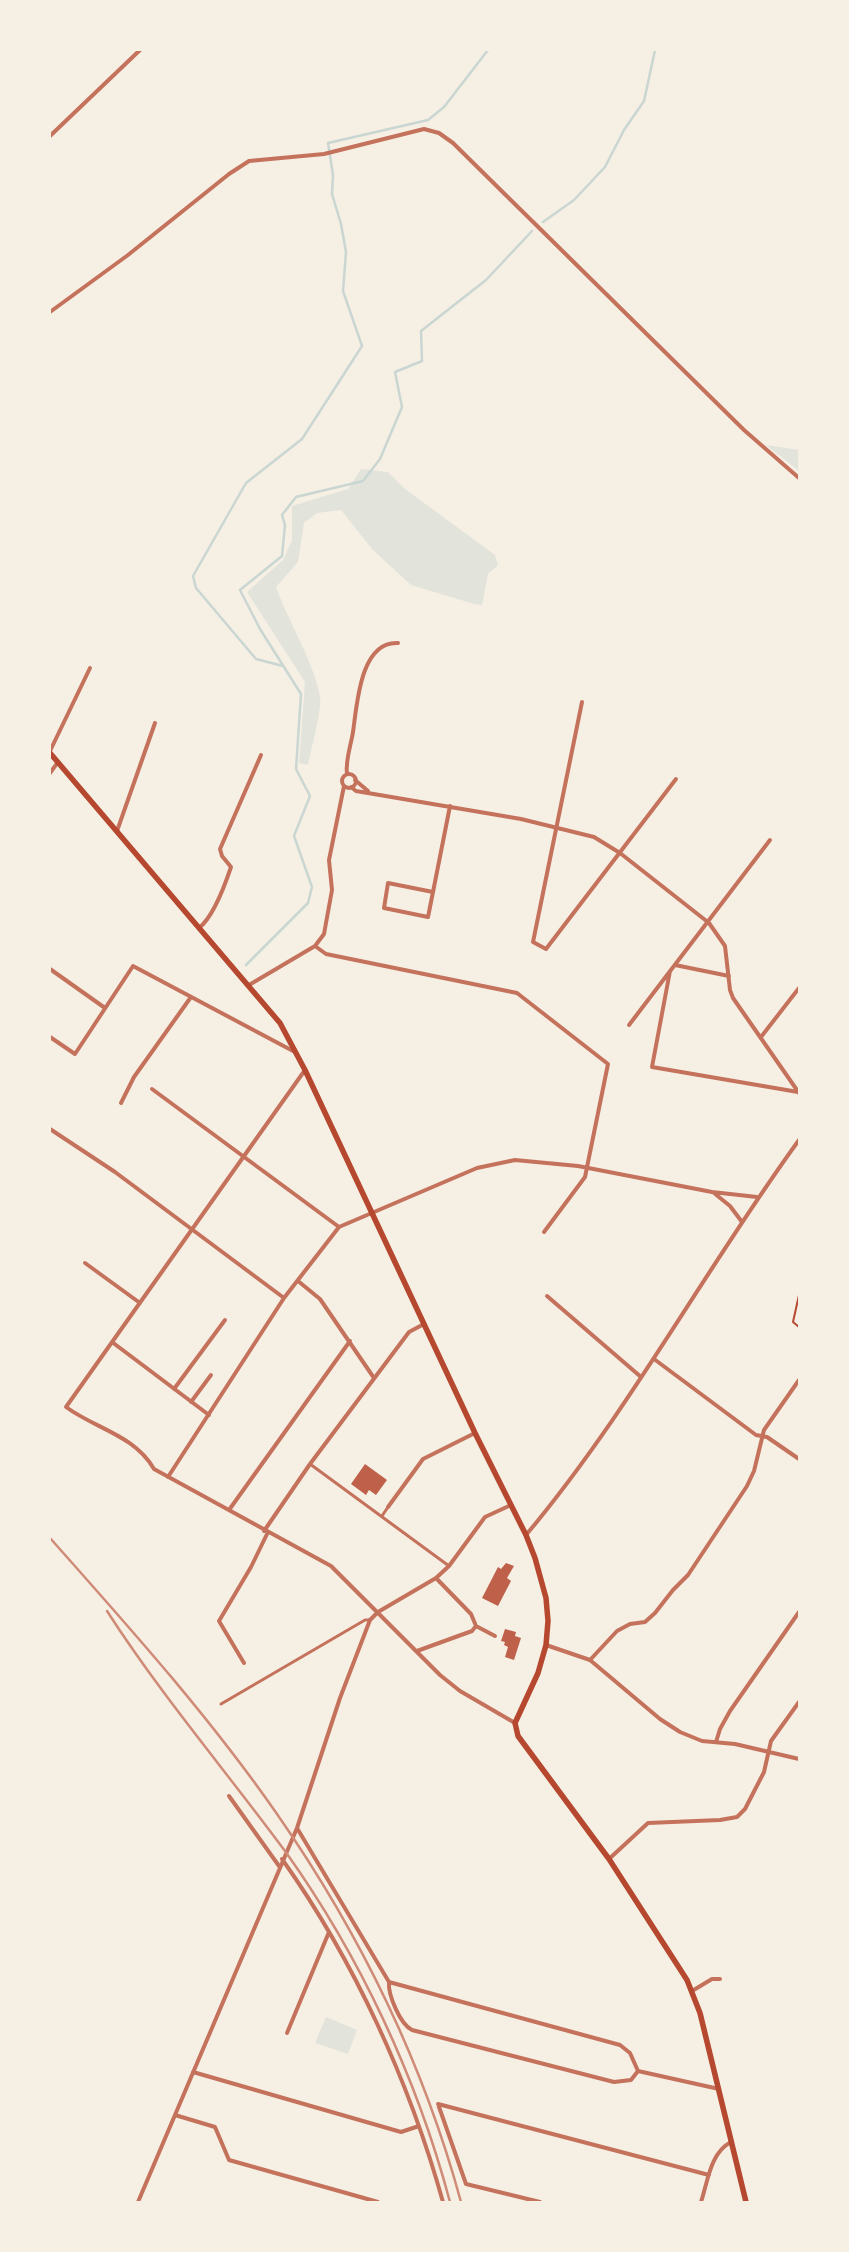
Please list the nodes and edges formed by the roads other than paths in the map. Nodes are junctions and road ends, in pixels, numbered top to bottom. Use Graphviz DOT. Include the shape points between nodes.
graph roads {
  1 [pos="140,50"];
  2 [pos="50,136"];
  3 [pos="50,312"];
  4 [pos="799,478"];
  5 [pos="398,643"];
  6 [pos="90,668"];
  7 [pos="582,702"];
  8 [pos="155,723"];
  9 [pos="50,752"];
  10 [pos="261,755"];
  11 [pos="58,762"];
  12 [pos="50,773"];
  13 [pos="347,774"];
  14 [pos="676,779"];
  15 [pos="356,780"];
  16 [pos="344,786"];
  17 [pos="350,787"];
  18 [pos="370,792"];
  19 [pos="450,806"];
  20 [pos="556,828"];
  21 [pos="117,831"];
  22 [pos="770,840"];
  23 [pos="620,853"];
  24 [pos="433,892"];
  25 [pos="708,922"];
  26 [pos="199,928"];
  27 [pos="315,946"];
  28 [pos="675,965"];
  29 [pos="50,969"];
  30 [pos="670,971"];
  31 [pos="729,976"];
  32 [pos="249,985"];
  33 [pos="799,988"];
  34 [pos="191,997"];
  35 [pos="105,1008"];
  36 [pos="629,1025"];
  37 [pos="50,1037"];
  38 [pos="761,1037"];
  39 [pos="296,1052"];
  40 [pos="305,1070"];
  41 [pos="152,1088"];
  42 [pos="799,1093"];
  43 [pos="121,1103"];
  44 [pos="50,1129"];
  45 [pos="799,1140"];
  46 [pos="243,1155"];
  47 [pos="588,1168"];
  48 [pos="712,1192"];
  49 [pos="757,1197"];
  50 [pos="373,1213"];
  51 [pos="742,1222"];
  52 [pos="339,1227"];
  53 [pos="192,1229"];
  54 [pos="544,1232"];
  55 [pos="85,1263"];
  56 [pos="298,1281"];
  57 [pos="547,1296"];
  58 [pos="284,1298"];
  59 [pos="140,1303"];
  60 [pos="225,1320"];
  61 [pos="425,1323"];
  62 [pos="350,1341"];
  63 [pos="112,1342"];
  64 [pos="654,1359"];
  65 [pos="212,1374"];
  66 [pos="641,1377"];
  67 [pos="374,1378"];
  68 [pos="799,1380"];
  69 [pos="174,1389"];
  70 [pos="191,1402"];
  71 [pos="209,1415"];
  72 [pos="475,1433"];
  73 [pos="762,1436"];
  74 [pos="799,1459"];
  75 [pos="310,1464"];
  76 [pos="168,1477"];
  77 [pos="511,1505"];
  78 [pos="388,1507"];
  79 [pos="228,1510"];
  80 [pos="382,1516"];
  81 [pos="266,1531"];
  82 [pos="526,1535"];
  83 [pos="449,1566"];
  84 [pos="436,1578"];
  85 [pos="378,1612"];
  86 [pos="799,1612"];
  87 [pos="370,1620"];
  88 [pos="476,1626"];
  89 [pos="495,1636"];
  90 [pos="546,1645"];
  91 [pos="417,1651"];
  92 [pos="590,1660"];
  93 [pos="244,1663"];
  94 [pos="799,1702"];
  95 [pos="222,1704"];
  96 [pos="514,1723"];
  97 [pos="716,1742"];
  98 [pos="769,1753"];
  99 [pos="799,1759"];
  100 [pos="229,1796"];
  101 [pos="297,1828"];
  102 [pos="282,1859"];
  103 [pos="609,1859"];
  104 [pos="279,1866"];
  105 [pos="328,1932"];
  106 [pos="720,1979"];
  107 [pos="389,1982"];
  108 [pos="692,1991"];
  109 [pos="286,2033"];
  110 [pos="638,2071"];
  111 [pos="193,2072"];
  112 [pos="719,2089"];
  113 [pos="175,2115"];
  114 [pos="419,2126"];
  115 [pos="731,2142"];
  116 [pos="709,2175"];
  117 [pos="138,2202"];
  118 [pos="378,2202"];
  119 [pos="443,2202"];
  120 [pos="540,2202"];
  121 [pos="701,2202"];
  122 [pos="746,2202"];
  1 -- 2 [label="street"];
  3 -- 4 [label="street" via="249,161 324,154 424,130 439,133 744,430"];
  5 -- 13 [label="street" via="382,646 364,670"];
  6 -- 9 [label="street"];
  7 -- 20 [label="street"];
  8 -- 21 [label="street"];
  9 -- 11 [label="main road"];
  10 -- 26 [label="street" via="220,848 231,868 224,888 208,921"];
  11 -- 12 [label="street"];
  11 -- 21 [label="main road"];
  13 -- 15 [label="street"];
  13 -- 16 [label="street" via="342,778"];
  14 -- 23 [label="street"];
  15 -- 17 [label="street"];
  15 -- 18 [label="street"];
  16 -- 17 [label="street"];
  16 -- 27 [label="street" via="329,860 331,898 324,934"];
  17 -- 18 [label="street"];
  18 -- 19 [label="street"];
  19 -- 20 [label="street"];
  19 -- 24 [label="street"];
  20 -- 23 [label="street" via="594,837"];
  20 -- 23 [label="street" via="533,942 546,949"];
  21 -- 26 [label="main road"];
  22 -- 25 [label="street"];
  23 -- 25 [label="street"];
  24 -- 24 [label="street" via="388,883 384,908 428,917"];
  25 -- 28 [label="street"];
  25 -- 31 [label="street" via="725,946"];
  26 -- 32 [label="main road"];
  27 -- 32 [label="street"];
  27 -- 47 [label="street" via="326,954 517,992 608,1064"];
  28 -- 30 [label="street"];
  28 -- 31 [label="street"];
  29 -- 35 [label="street"];
  30 -- 36 [label="street"];
  30 -- 42 [label="street" via="652,1066"];
  31 -- 38 [label="street" via="733,998"];
  32 -- 39 [label="main road" via="280,1023"];
  33 -- 38 [label="street"];
  34 -- 35 [label="street" via="133,966"];
  34 -- 39 [label="street"];
  34 -- 43 [label="street" via="134,1077"];
  35 -- 37 [label="street" via="75,1054"];
  38 -- 42 [label="street"];
  39 -- 40 [label="main road"];
  40 -- 46 [label="street"];
  40 -- 50 [label="main road"];
  41 -- 46 [label="street"];
  44 -- 53 [label="street"];
  45 -- 49 [label="street"];
  46 -- 52 [label="street"];
  46 -- 53 [label="street"];
  47 -- 48 [label="street"];
  47 -- 50 [label="street" via="528,1160 492,1164"];
  47 -- 54 [label="street" via="585,1177"];
  48 -- 49 [label="street"];
  48 -- 51 [label="street" via="730,1206"];
  49 -- 51 [label="street"];
  50 -- 52 [label="street"];
  50 -- 61 [label="main road"];
  51 -- 64 [label="street"];
  52 -- 56 [label="street"];
  53 -- 58 [label="street"];
  53 -- 59 [label="street"];
  55 -- 59 [label="street"];
  56 -- 58 [label="street"];
  56 -- 62 [label="street" via="320,1299"];
  57 -- 66 [label="street"];
  58 -- 71 [label="street"];
  59 -- 63 [label="street"];
  60 -- 69 [label="street"];
  61 -- 67 [label="street" via="409,1332"];
  61 -- 72 [label="main road"];
  62 -- 67 [label="street"];
  62 -- 79 [label="street"];
  63 -- 69 [label="street"];
  63 -- 76 [label="street" via="66,1407 141,1450 154,1469"];
  64 -- 66 [label="street"];
  64 -- 73 [label="street" via="756,1435"];
  65 -- 70 [label="street"];
  66 -- 82 [label="street" via="554,1503"];
  67 -- 75 [label="street"];
  68 -- 73 [label="street"];
  69 -- 70 [label="street"];
  70 -- 71 [label="street"];
  71 -- 76 [label="street"];
  72 -- 77 [label="main road"];
  72 -- 78 [label="street" via="423,1460"];
  73 -- 74 [label="street"];
  73 -- 92 [label="street" via="747,1486 688,1575 650,1618 623,1627"];
  75 -- 80 [label="street"];
  75 -- 81 [label="street"];
  76 -- 79 [label="street"];
  77 -- 82 [label="main road"];
  77 -- 83 [label="street" via="485,1517"];
  78 -- 80 [label="street"];
  79 -- 81 [label="street"];
  80 -- 83 [label="street"];
  81 -- 85 [label="street" via="331,1566"];
  81 -- 93 [label="street" via="251,1567 219,1621"];
  82 -- 90 [label="main road" via="546,1598"];
  83 -- 84 [label="street"];
  84 -- 85 [label="street"];
  84 -- 88 [label="street" via="470,1614"];
  85 -- 87 [label="street"];
  85 -- 91 [label="street"];
  86 -- 97 [label="street" via="730,1711"];
  87 -- 95 [label="street"];
  87 -- 101 [label="street"];
  88 -- 89 [label="street"];
  88 -- 91 [label="street" via="472,1631"];
  90 -- 92 [label="street"];
  90 -- 96 [label="main road" via="538,1673"];
  91 -- 96 [label="street" via="460,1692"];
  92 -- 97 [label="street" via="673,1728 702,1741"];
  94 -- 98 [label="street" via="771,1741"];
  96 -- 103 [label="main road" via="518,1736"];
  97 -- 98 [label="street"];
  98 -- 99 [label="street"];
  98 -- 103 [label="street" via="764,1772 737,1817 648,1823"];
  100 -- 104 [label="street"];
  101 -- 102 [label="street"];
  101 -- 107 [label="street"];
  102 -- 104 [label="street"];
  102 -- 105 [label="street"];
  103 -- 108 [label="main road"];
  104 -- 111 [label="street"];
  105 -- 109 [label="street"];
  105 -- 114 [label="street" via="370,2009"];
  106 -- 108 [label="street" via="712,1979"];
  107 -- 110 [label="street" via="620,2045 630,2053"];
  107 -- 110 [label="street" via="404,2024 412,2030 614,2082 631,2080"];
  108 -- 112 [label="main road"];
  110 -- 112 [label="street"];
  111 -- 113 [label="street"];
  111 -- 114 [label="street" via="401,2132"];
  112 -- 115 [label="main road"];
  113 -- 117 [label="street"];
  113 -- 118 [label="street" via="215,2127 229,2160"];
  114 -- 119 [label="street"];
  115 -- 116 [label="street" via="716,2154"];
  115 -- 122 [label="main road"];
  116 -- 120 [label="street" via="438,2104 466,2184"];
  116 -- 121 [label="street"];
}
